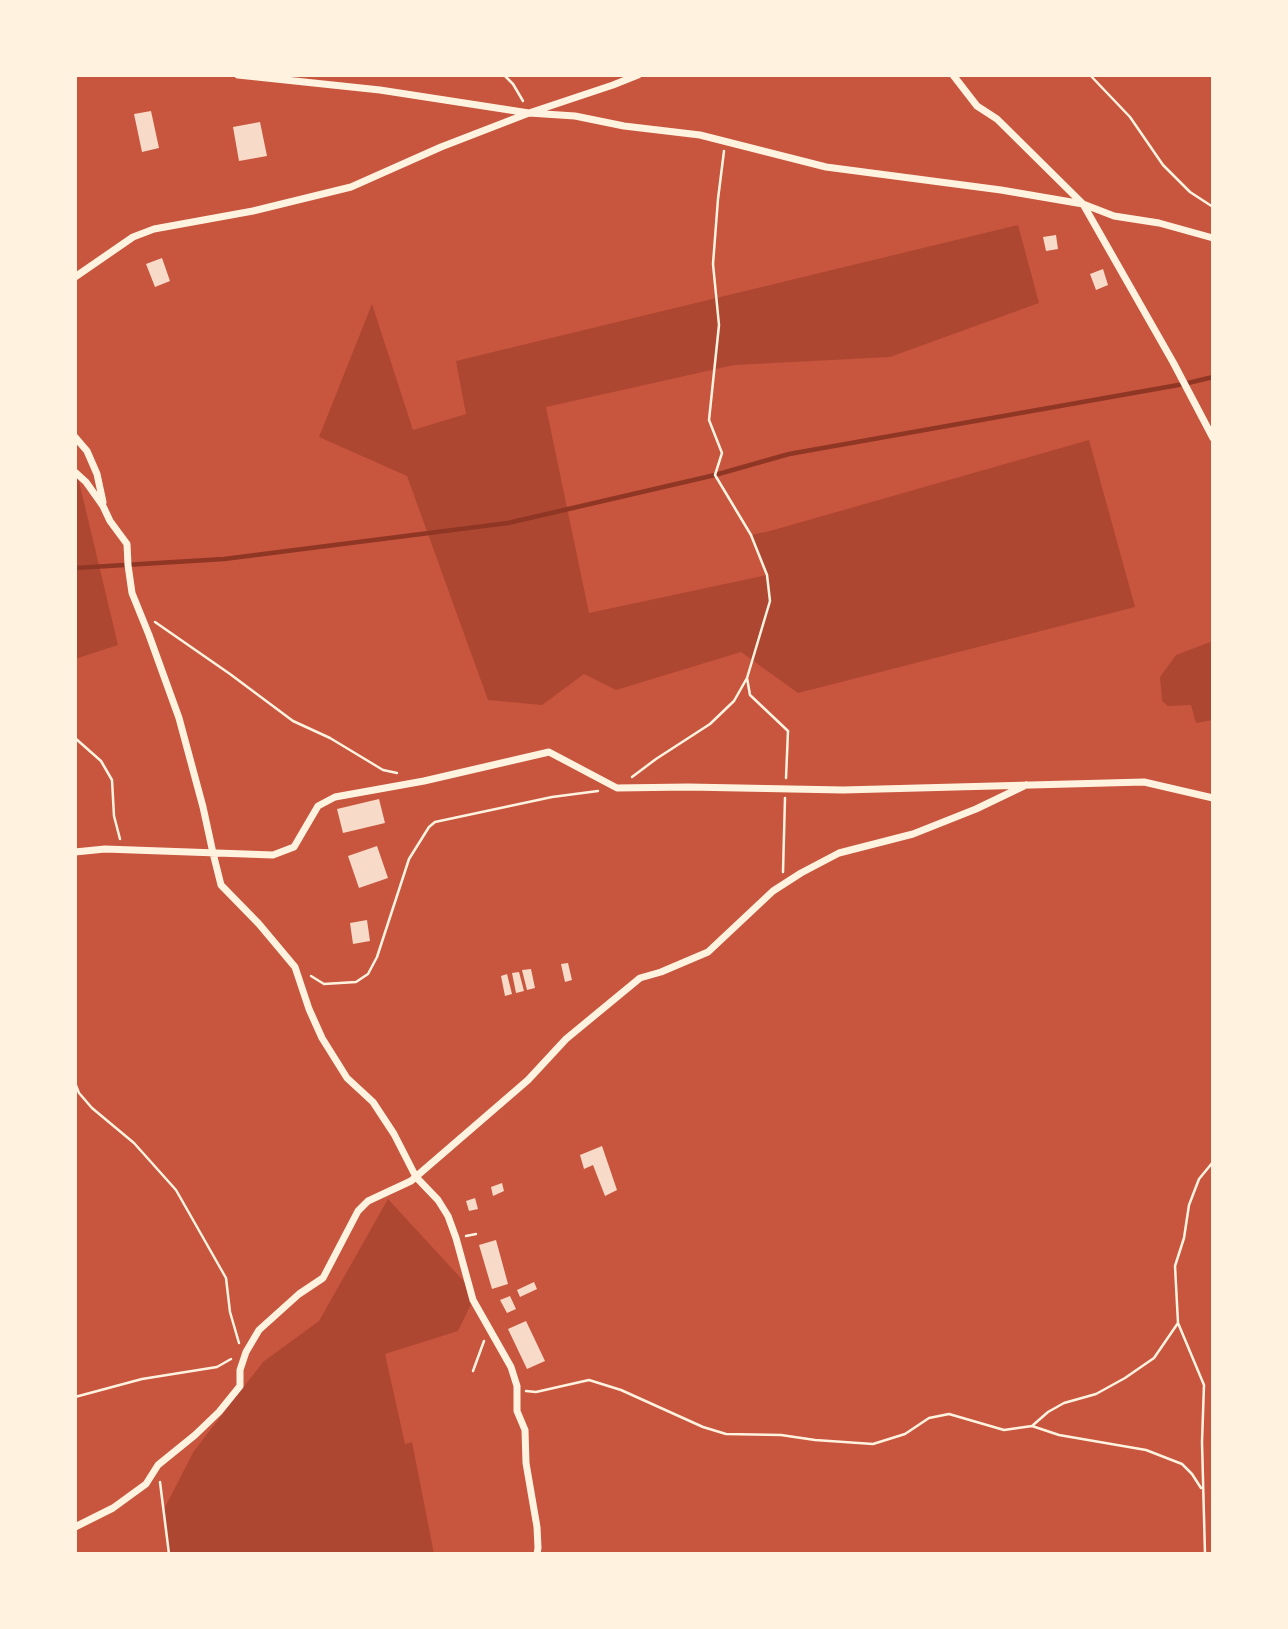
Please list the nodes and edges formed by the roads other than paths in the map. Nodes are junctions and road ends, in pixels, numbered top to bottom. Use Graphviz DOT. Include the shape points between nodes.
graph roads {
  1 [pos="238,75"];
  2 [pos="638,75"];
  3 [pos="953,75"];
  4 [pos="529,113"];
  5 [pos="1083,204"];
  6 [pos="1213,238"];
  7 [pos="75,276"];
  8 [pos="75,438"];
  9 [pos="1213,438"];
  10 [pos="75,472"];
  11 [pos="103,506"];
  12 [pos="1026,785"];
  13 [pos="1213,798"];
  14 [pos="75,852"];
  15 [pos="213,853"];
  16 [pos="416,1177"];
  17 [pos="75,1527"];
  18 [pos="537,1554"];
  1 -- 4 [label="street" via="380,89"];
  2 -- 4 [label="street"];
  3 -- 5 [label="street" via="977,106 997,119"];
  4 -- 5 [label="street" via="700,135 826,167"];
  4 -- 7 [label="street" via="351,187 154,229 133,237"];
  5 -- 6 [label="street" via="1114,216"];
  5 -- 9 [label="street"];
  8 -- 11 [label="street" via="97,474"];
  10 -- 11 [label="street"];
  11 -- 15 [label="street" via="127,544 132,593 179,719"];
  12 -- 13 [label="street" via="1144,782"];
  12 -- 15 [label="street" via="843,790 617,788 550,752 335,797 318,806 294,846 273,855"];
  12 -- 16 [label="street" via="913,834 839,853 801,873 773,891 708,952 640,978 566,1039 528,1080"];
  14 -- 15 [label="street" via="160,849"];
  15 -- 16 [label="street" via="221,885 295,967 322,1038 346,1078 373,1102"];
  16 -- 17 [label="street" via="368,1201 358,1211 323,1278 259,1331 246,1352 240,1386 219,1412 158,1465 146,1484"];
  16 -- 18 [label="street" via="448,1216 473,1300 517,1386"];
}
